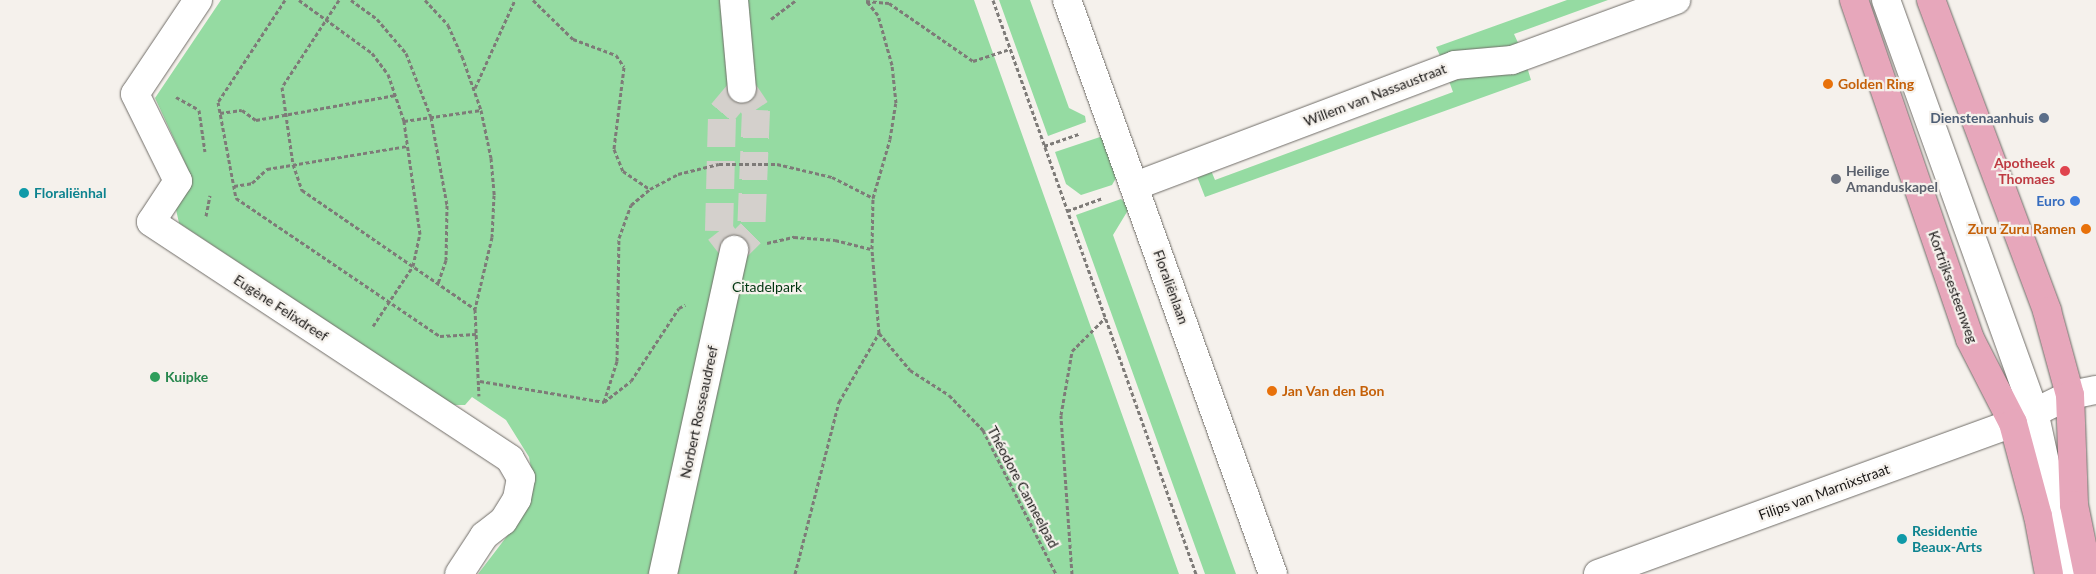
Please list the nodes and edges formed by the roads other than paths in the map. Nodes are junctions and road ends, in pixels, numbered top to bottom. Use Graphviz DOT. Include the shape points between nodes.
graph roads {
  1 [pos="198,0"];
  2 [pos="734,0"];
  3 [pos="1067,0"];
  4 [pos="1676,0"];
  5 [pos="1854,0"];
  6 [pos="1886,0"];
  7 [pos="1902,0"];
  8 [pos="1933,1"];
  9 [pos="742,89"];
  10 [pos="1135,186"];
  11 [pos="734,250"];
  12 [pos="2096,390"];
  13 [pos="2041,408"];
  14 [pos="459,574"];
  15 [pos="663,574"];
  16 [pos="1273,574"];
  17 [pos="1598,574"];
  18 [pos="2049,574"];
  19 [pos="2069,574"];
  20 [pos="2088,574"];
  1 -- 14 [label="street, Eugène Felixdreef" via="135,94 178,181 151,222 510,459 521,478 517,499 503,520 484,536"];
  2 -- 9 [label="street"];
  3 -- 10 [label="street, Floraliënlaan"];
  4 -- 10 [label="street, Willem van Nassaustraat" via="1512,60 1455,65"];
  5 -- 13 [label="main road, Kortrijksesteenweg" via="1970,339"];
  6 -- 13 [label="street"];
  7 -- 13 [label="street"];
  8 -- 13 [label="main road, Kortrijksesteenweg" via="2047,311"];
  10 -- 16 [label="street, Floraliënlaan"];
  11 -- 15 [label="street, Norbert Rosseaudreef"];
  12 -- 13 [label="street, Filips van Marnixstraat"];
  13 -- 17 [label="street, Filips van Marnixstraat"];
  13 -- 18 [label="main road, Kortrijksesteenweg" via="2038,516"];
  13 -- 19 [label="street"];
  13 -- 20 [label="main road, Kortrijksesteenweg" via="2074,505"];
}
